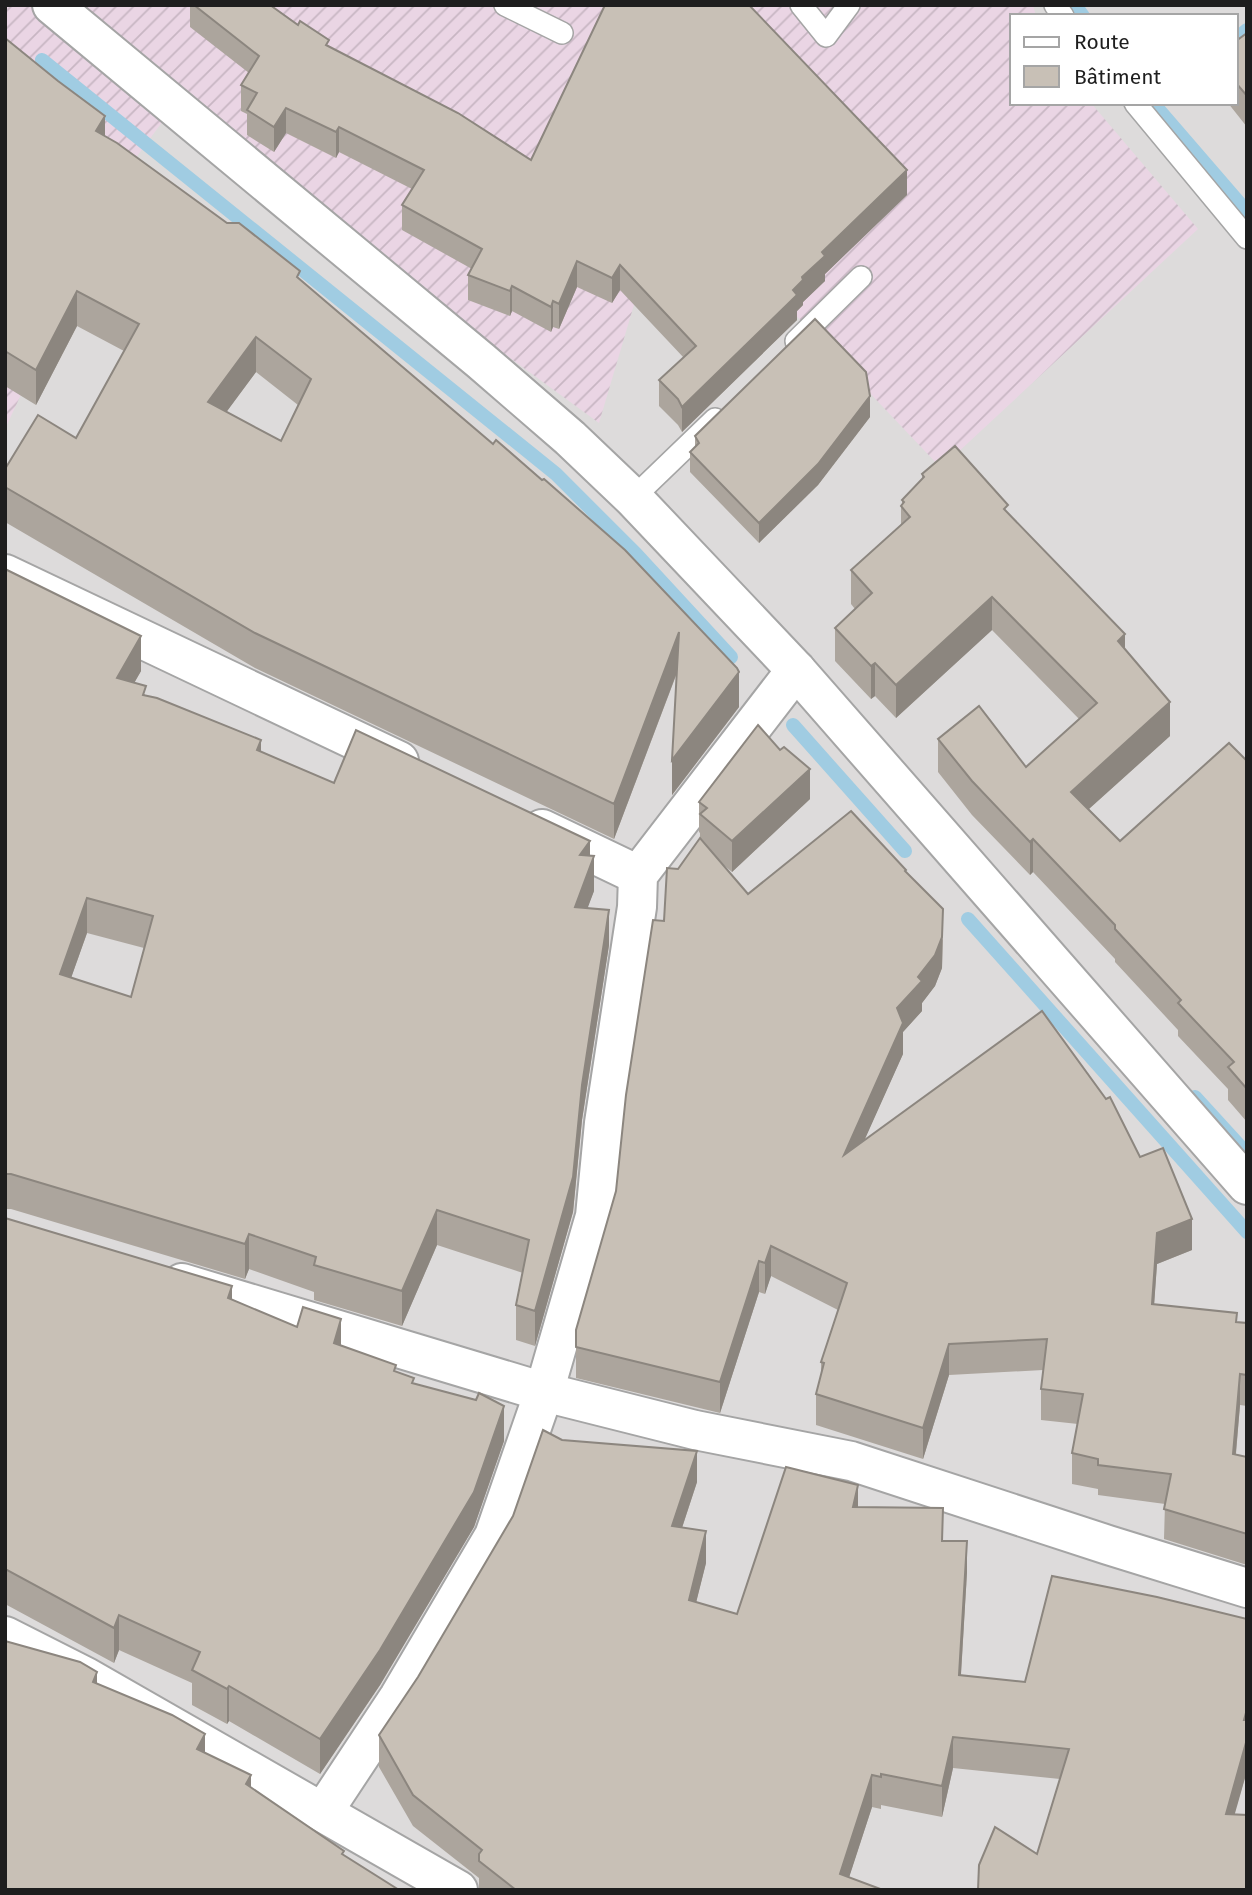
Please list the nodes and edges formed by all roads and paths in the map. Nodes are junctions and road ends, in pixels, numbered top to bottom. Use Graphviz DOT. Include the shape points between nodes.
graph roads {
  1 [pos="505,5"];
  2 [pos="802,5"];
  3 [pos="849,5"];
  4 [pos="68,10"];
  5 [pos="562,33"];
  6 [pos="1137,105"];
  7 [pos="1247,238"];
  8 [pos="861,277"];
  9 [pos="782,354"];
  10 [pos="732,402"];
  11 [pos="634,498"];
  12 [pos="5,574"];
  13 [pos="796,670"];
  14 [pos="427,775"];
  15 [pos="514,816"];
  16 [pos="638,875"];
  17 [pos="1247,1185"];
  18 [pos="150,1273"];
  19 [pos="544,1392"];
  20 [pos="1247,1588"];
  21 [pos="5,1636"];
  22 [pos="323,1812"];
  23 [pos="458,1890"];
  1 -- 5 [label="lane"];
  2 -- 3 [label="lane" via="826,36"];
  4 -- 11 [label="street" via="481,361"];
  6 -- 7 [label="lane"];
  8 -- 9 [label="lane"];
  10 -- 11 [label="lane"];
  11 -- 13 [label="street"];
  12 -- 14 [label="street"];
  13 -- 16 [label="street"];
  13 -- 17 [label="street"];
  15 -- 16 [label="street"];
  16 -- 19 [label="street" via="595,1216"];
  18 -- 19 [label="street"];
  19 -- 20 [label="street" via="695,1430 851,1461"];
  19 -- 22 [label="street" via="494,1536 399,1697"];
  21 -- 22 [label="street"];
  22 -- 23 [label="street"];
}
